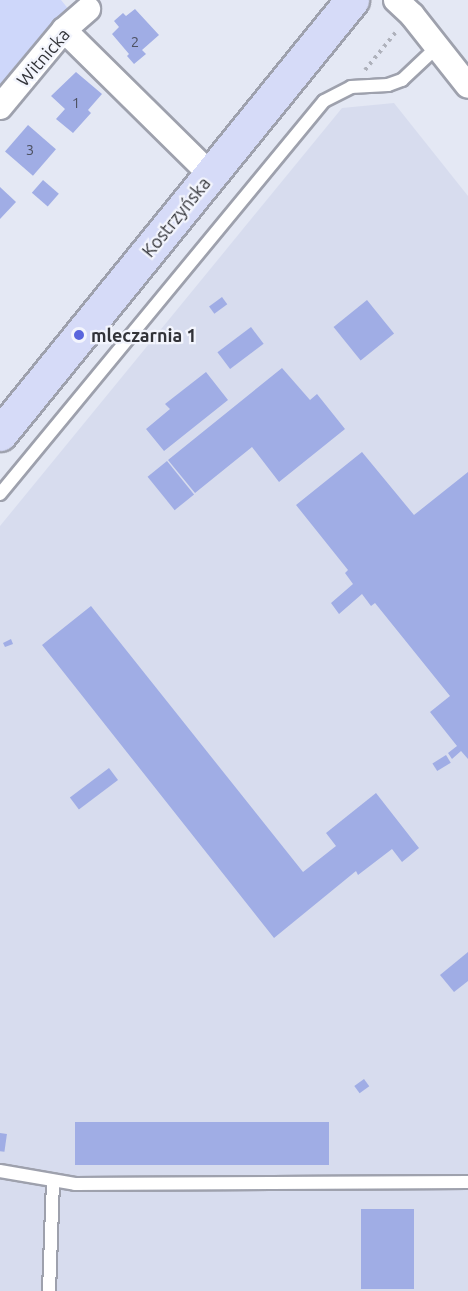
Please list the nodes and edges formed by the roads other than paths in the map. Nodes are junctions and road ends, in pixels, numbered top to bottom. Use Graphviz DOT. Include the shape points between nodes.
graph roads {
  1 [pos="352,0"];
  2 [pos="396,0"];
  3 [pos="88,9"];
  4 [pos="64,30"];
  5 [pos="437,46"];
  6 [pos="468,86"];
  7 [pos="0,107"];
  8 [pos="210,174"];
  9 [pos="0,434"];
  10 [pos="0,494"];
  11 [pos="0,1171"];
  12 [pos="53,1181"];
  13 [pos="468,1182"];
  14 [pos="49,1291"];
  1 -- 8 [label="main road, Kostrzyńska"];
  2 -- 5 [label="street"];
  3 -- 4 [label="street, Witnicka"];
  4 -- 7 [label="street, Witnicka"];
  4 -- 8 [label="street"];
  5 -- 6 [label="street"];
  5 -- 10 [label="lane" via="402,80 388,85 351,87 324,101"];
  8 -- 9 [label="main road, Kostrzyńska"];
  11 -- 12 [label="lane"];
  12 -- 13 [label="lane"];
  12 -- 14 [label="lane"];
}
